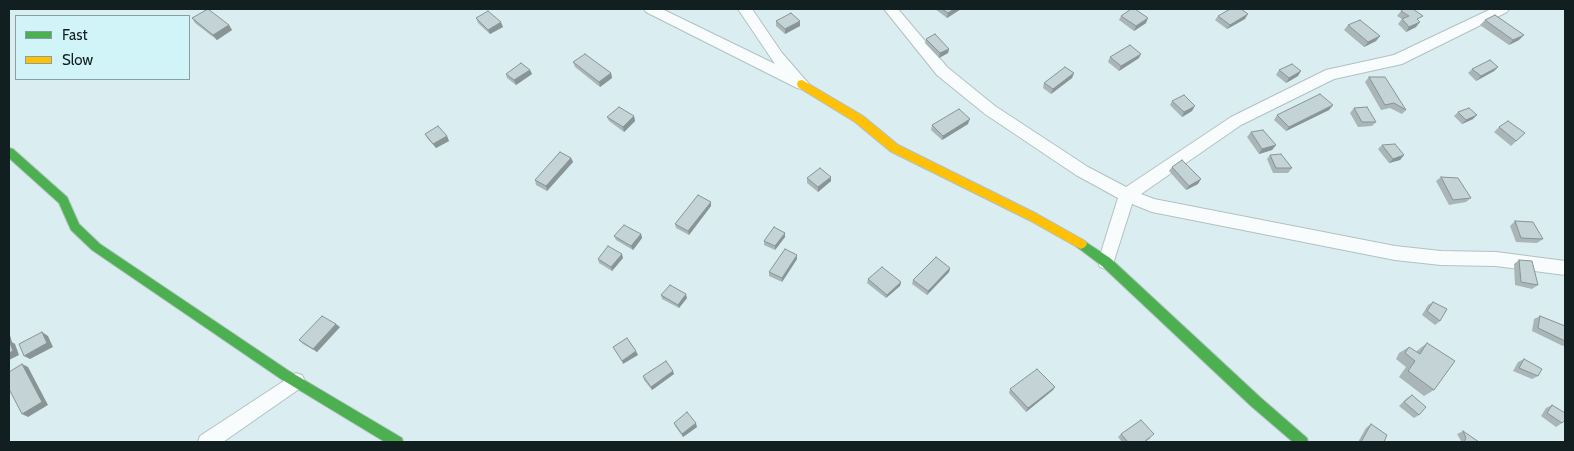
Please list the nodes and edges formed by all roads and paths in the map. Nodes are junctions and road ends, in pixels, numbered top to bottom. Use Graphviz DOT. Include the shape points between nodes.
graph roads {
  1 [pos="651,9"];
  2 [pos="745,9"];
  3 [pos="891,9"];
  4 [pos="1502,9"];
  5 [pos="802,84"];
  6 [pos="9,152"];
  7 [pos="1127,195"];
  8 [pos="1106,262"];
  9 [pos="1565,268"];
  10 [pos="296,381"];
  11 [pos="207,442"];
  12 [pos="397,442"];
  13 [pos="1302,442"];
  1 -- 5 [label="lane"];
  2 -- 5 [label="lane" via="777,57"];
  3 -- 7 [label="lane" via="942,71 990,110 1082,171"];
  4 -- 7 [label="lane" via="1396,60 1322,78 1236,122"];
  5 -- 8 [label="street" via="859,119 894,148 1033,217 1080,243"];
  6 -- 10 [label="street" via="63,200 75,227 96,246"];
  7 -- 8 [label="lane"];
  7 -- 9 [label="lane" via="1182,213 1396,253 1496,259"];
  8 -- 13 [label="street"];
  10 -- 11 [label="lane"];
  10 -- 12 [label="street"];
}
